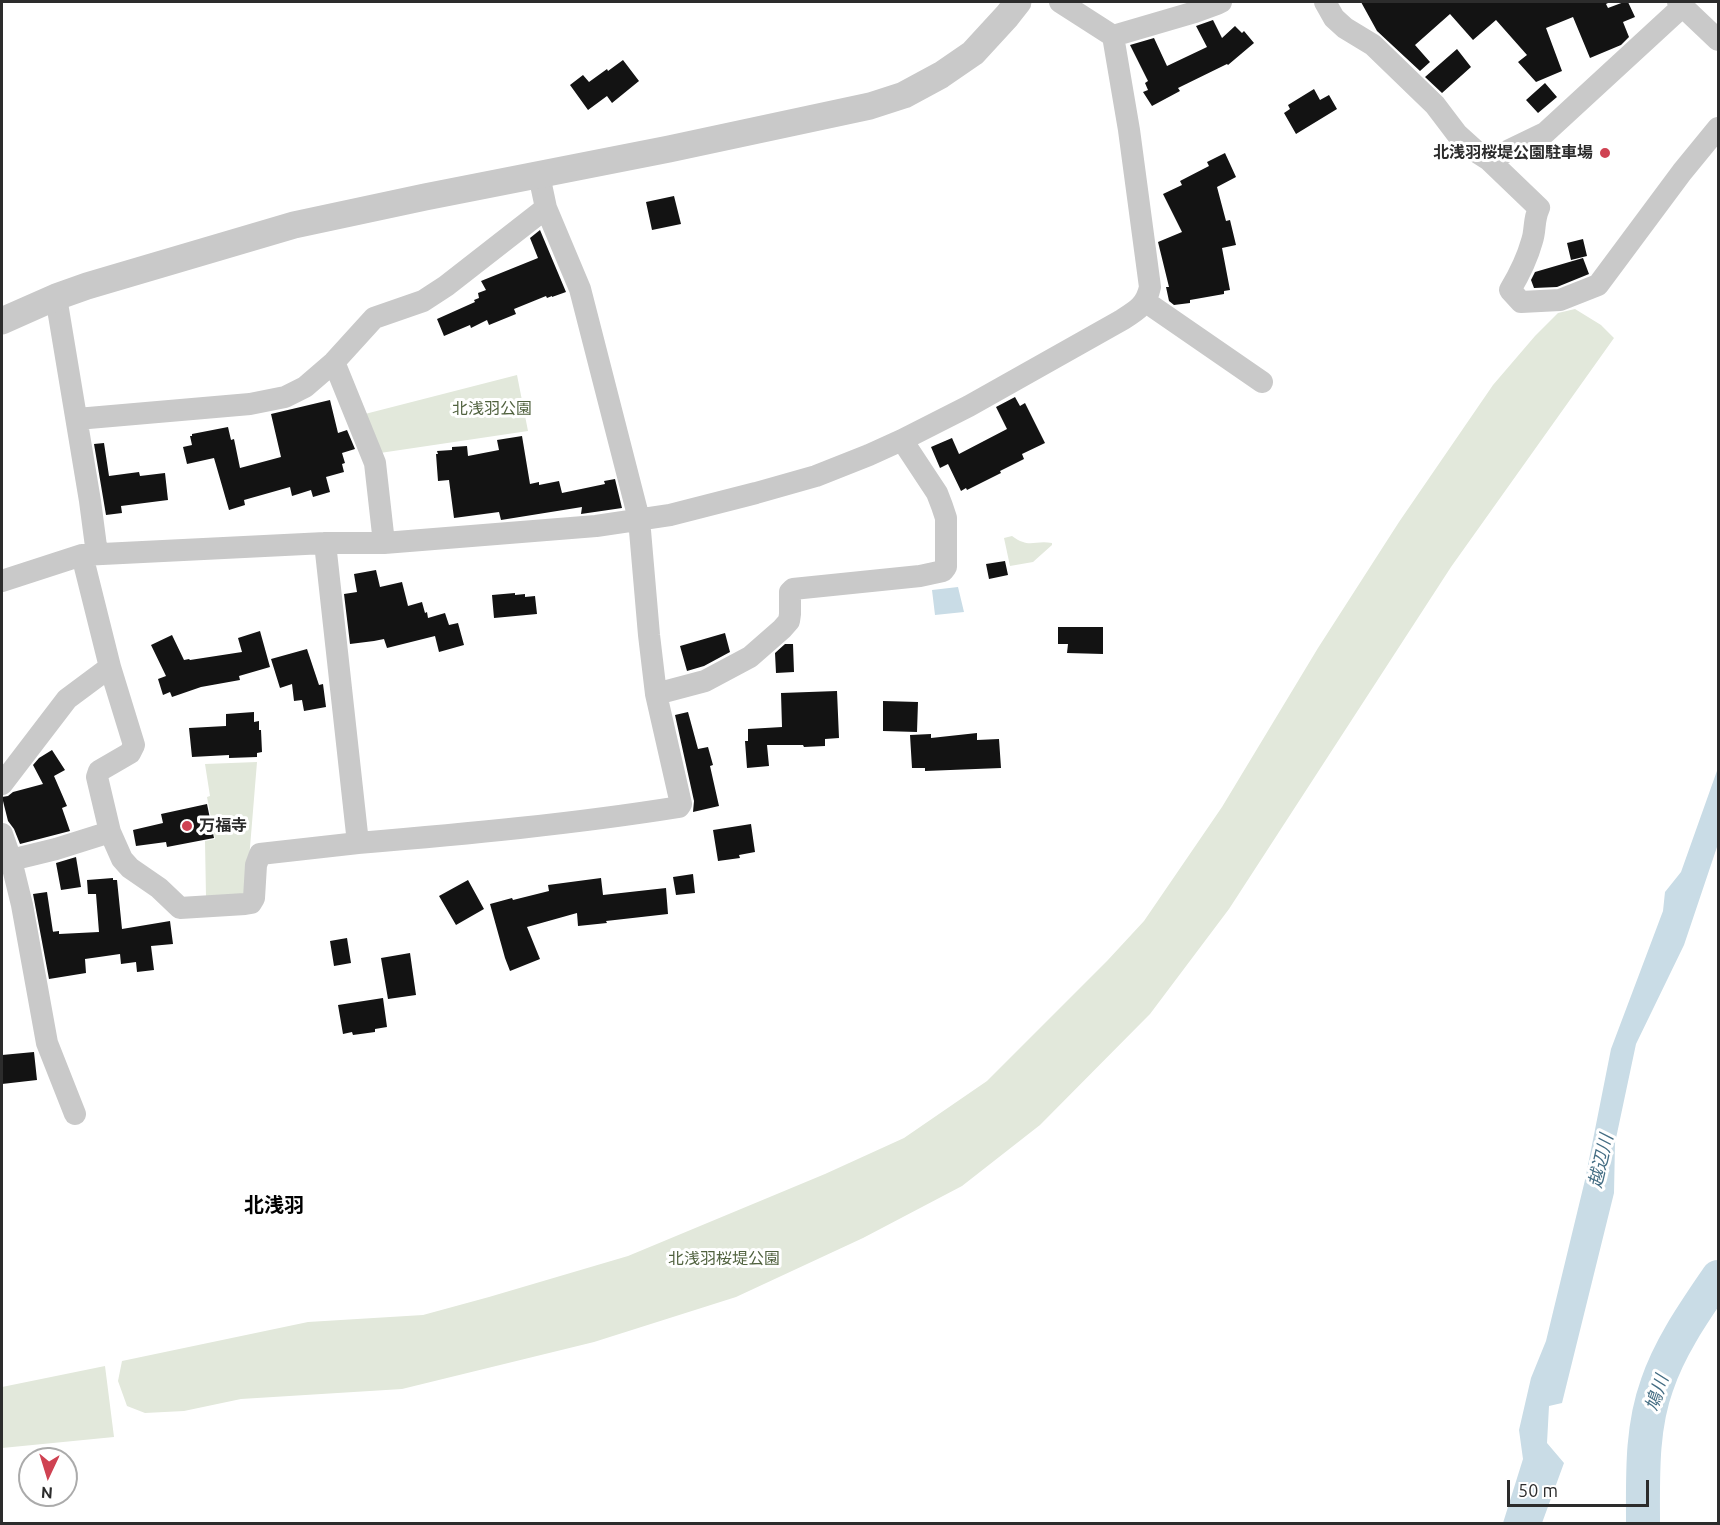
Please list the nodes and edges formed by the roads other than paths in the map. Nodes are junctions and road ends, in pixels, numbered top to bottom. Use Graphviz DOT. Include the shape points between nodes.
graph roads {
  1 [pos="1018,2"];
  2 [pos="1060,2"];
  3 [pos="1221,2"];
  4 [pos="1325,2"];
  5 [pos="1681,4"];
  6 [pos="1113,36"];
  7 [pos="1719,40"];
  8 [pos="1719,128"];
  9 [pos="1489,160"];
  10 [pos="539,175"];
  11 [pos="546,208"];
  12 [pos="56,297"];
  13 [pos="1146,302"];
  14 [pos="2,321"];
  15 [pos="334,362"];
  16 [pos="1263,382"];
  17 [pos="77,419"];
  18 [pos="902,440"];
  19 [pos="639,519"];
  20 [pos="325,543"];
  21 [pos="384,543"];
  22 [pos="90,555"];
  23 [pos="2,580"];
  24 [pos="110,667"];
  25 [pos="656,693"];
  26 [pos="2,784"];
  27 [pos="110,832"];
  28 [pos="2,834"];
  29 [pos="358,843"];
  30 [pos="11,860"];
  31 [pos="75,1114"];
  1 -- 10 [label="street" via="973,53 904,95 870,106"];
  2 -- 6 [label="street"];
  3 -- 6 [label="street"];
  4 -- 9 [label="street" via="1334,18 1373,45 1435,105 1457,134"];
  5 -- 7 [label="street"];
  5 -- 9 [label="street" via="1545,133"];
  6 -- 13 [label="street" via="1149,268"];
  8 -- 9 [label="street" via="1598,285 1560,300 1521,302 1510,290 1533,239 1539,208"];
  10 -- 11 [label="street"];
  10 -- 12 [label="street" via="294,225"];
  11 -- 15 [label="street" via="423,301 374,318"];
  11 -- 19 [label="street" via="580,289"];
  12 -- 14 [label="street"];
  12 -- 17 [label="street"];
  13 -- 16 [label="street"];
  13 -- 18 [label="street" via="1120,321"];
  15 -- 17 [label="street" via="305,387 285,397 250,404"];
  15 -- 21 [label="street" via="375,463"];
  17 -- 22 [label="street" via="90,501"];
  18 -- 19 [label="street" via="816,476 670,515"];
  18 -- 25 [label="street" via="937,493 946,518 943,572 793,589 789,621 750,657 705,681"];
  19 -- 21 [label="street"];
  19 -- 25 [label="street"];
  20 -- 21 [label="street"];
  20 -- 22 [label="street"];
  20 -- 29 [label="street"];
  22 -- 23 [label="street"];
  22 -- 24 [label="street"];
  24 -- 26 [label="street" via="67,699"];
  24 -- 27 [label="street" via="134,745 129,753 99,771 97,777"];
  25 -- 29 [label="street" via="679,807 487,832"];
  27 -- 29 [label="street" via="122,860 180,908 251,903 260,854"];
  27 -- 30 [label="street"];
  28 -- 30 [label="street"];
  30 -- 31 [label="street" via="47,1044"];
}
